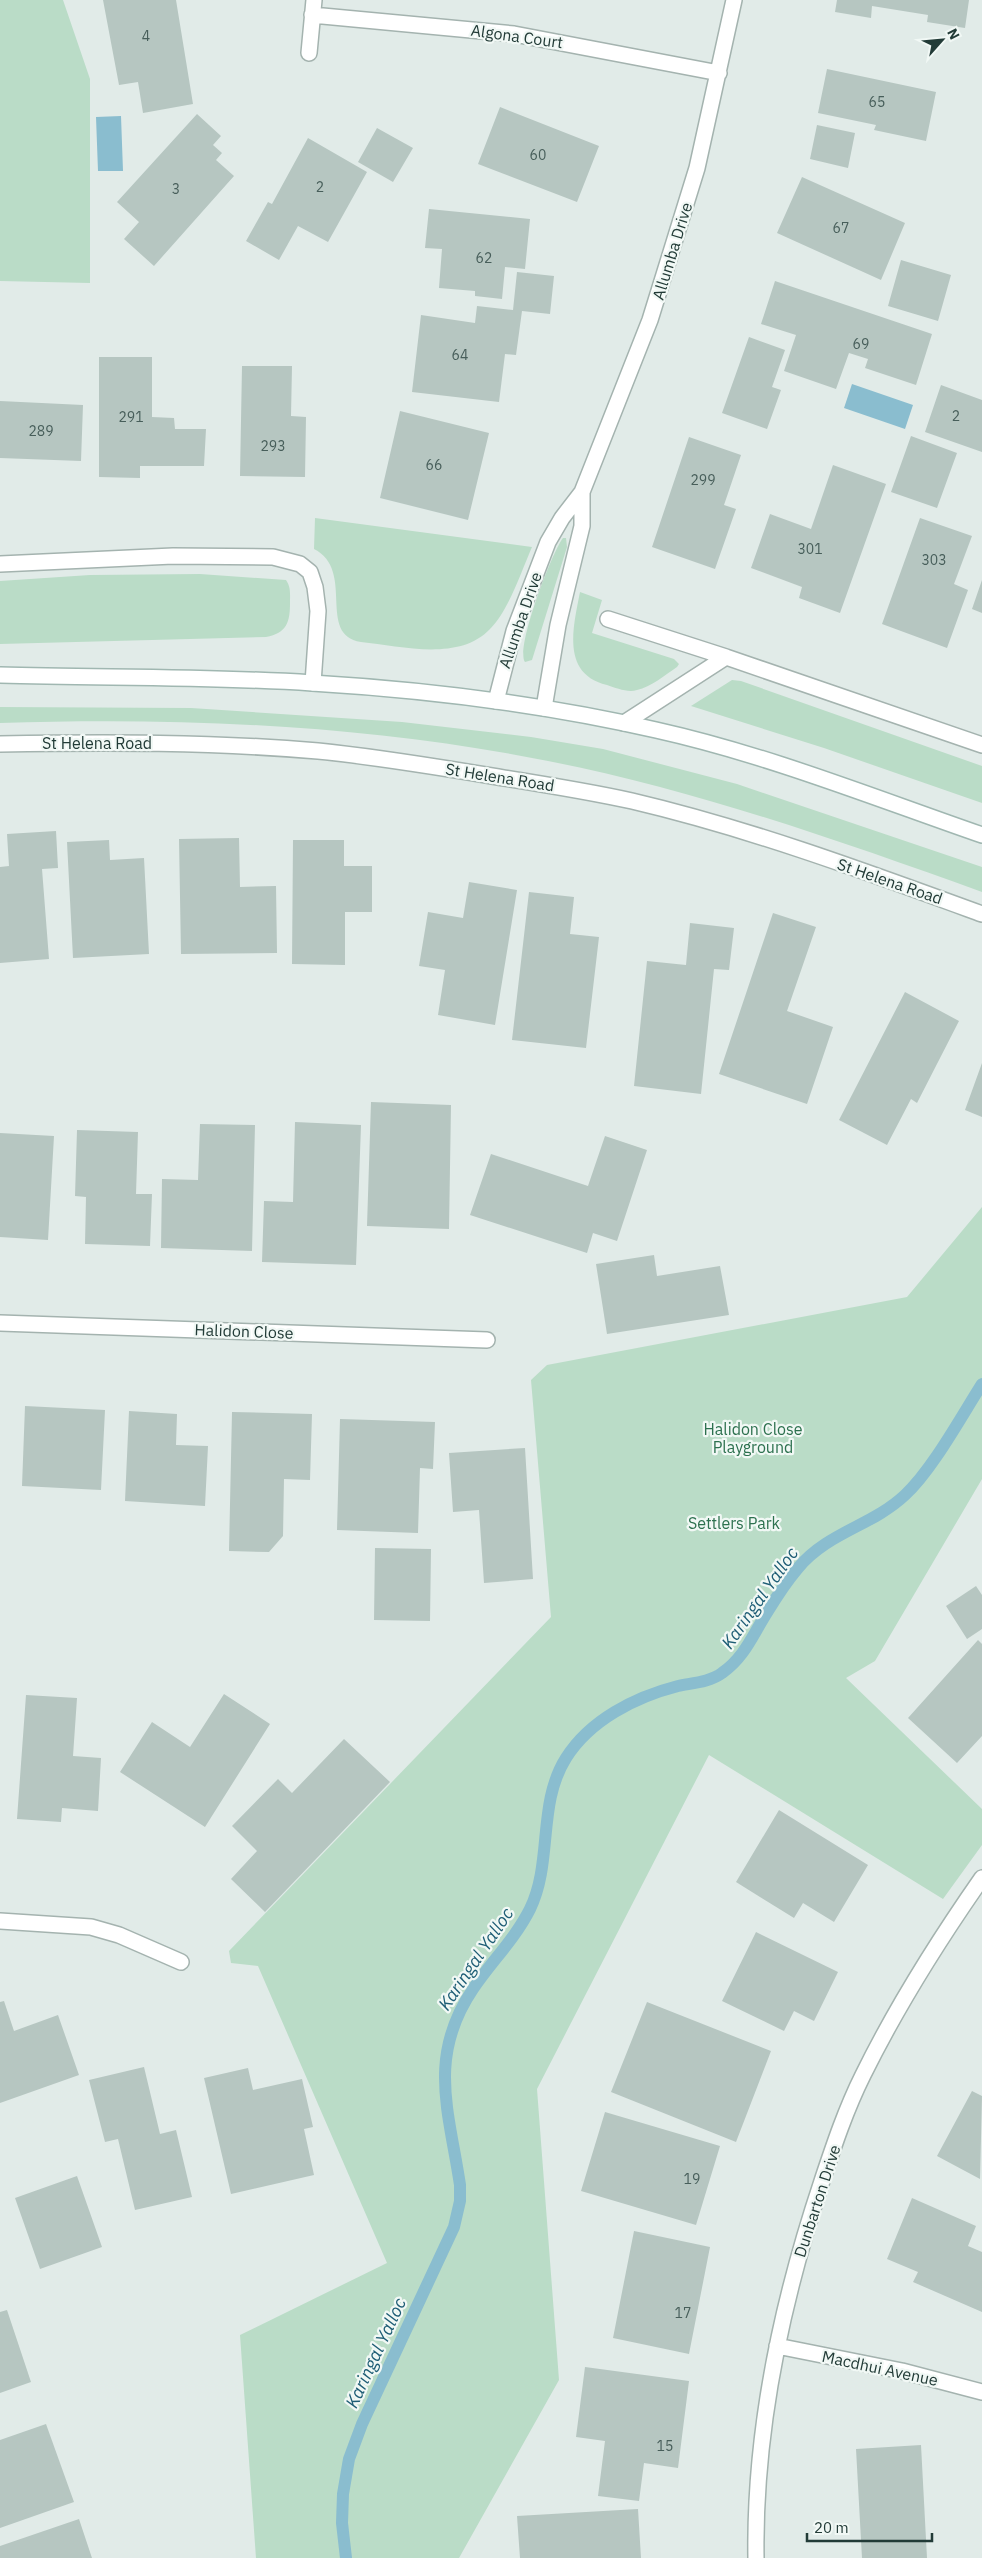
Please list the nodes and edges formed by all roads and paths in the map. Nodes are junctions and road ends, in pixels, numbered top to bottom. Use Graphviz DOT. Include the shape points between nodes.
graph roads {
  1 [pos="314,0"];
  2 [pos="734,0"];
  3 [pos="312,15"];
  4 [pos="310,53"];
  5 [pos="719,73"];
  6 [pos="582,492"];
  7 [pos="0,564"];
  8 [pos="608,619"];
  9 [pos="726,657"];
  10 [pos="0,675"];
  11 [pos="313,683"];
  12 [pos="496,701"];
  13 [pos="544,708"];
  14 [pos="624,722"];
  15 [pos="0,744"];
  16 [pos="982,745"];
  17 [pos="982,835"];
  18 [pos="982,914"];
  19 [pos="0,1322"];
  20 [pos="488,1340"];
  21 [pos="982,1878"];
  22 [pos="0,1921"];
  23 [pos="181,1962"];
  24 [pos="777,2346"];
  25 [pos="982,2392"];
  26 [pos="756,2558"];
  1 -- 3 [label="street"];
  2 -- 5 [label="street, Allumba Drive"];
  3 -- 4 [label="street"];
  3 -- 5 [label="street, Algona Court" via="514,34"];
  5 -- 6 [label="street, Allumba Drive" via="697,168 650,320"];
  6 -- 12 [label="street, Allumba Drive" via="548,542 514,631"];
  6 -- 13 [label="street, Allumba Drive" via="582,526 558,625"];
  7 -- 11 [label="street" via="173,556 272,557 300,564 310,572 318,611"];
  8 -- 9 [label="street"];
  9 -- 14 [label="street"];
  9 -- 16 [label="street"];
  10 -- 11 [label="street"];
  11 -- 12 [label="street"];
  12 -- 13 [label="street"];
  13 -- 14 [label="street"];
  14 -- 17 [label="street" via="804,772"];
  15 -- 18 [label="street, St Helena Road" via="133,743 318,751 546,784 700,818"];
  19 -- 20 [label="street, Halidon Close"];
  21 -- 24 [label="street, Dunbarton Drive" via="920,1971 862,2076 807,2227"];
  22 -- 23 [label="street" via="90,1927 120,1935"];
  24 -- 25 [label="street, Macdhui Avenue" via="902,2371"];
  24 -- 26 [label="street, Dunbarton Drive" via="766,2413"];
}
